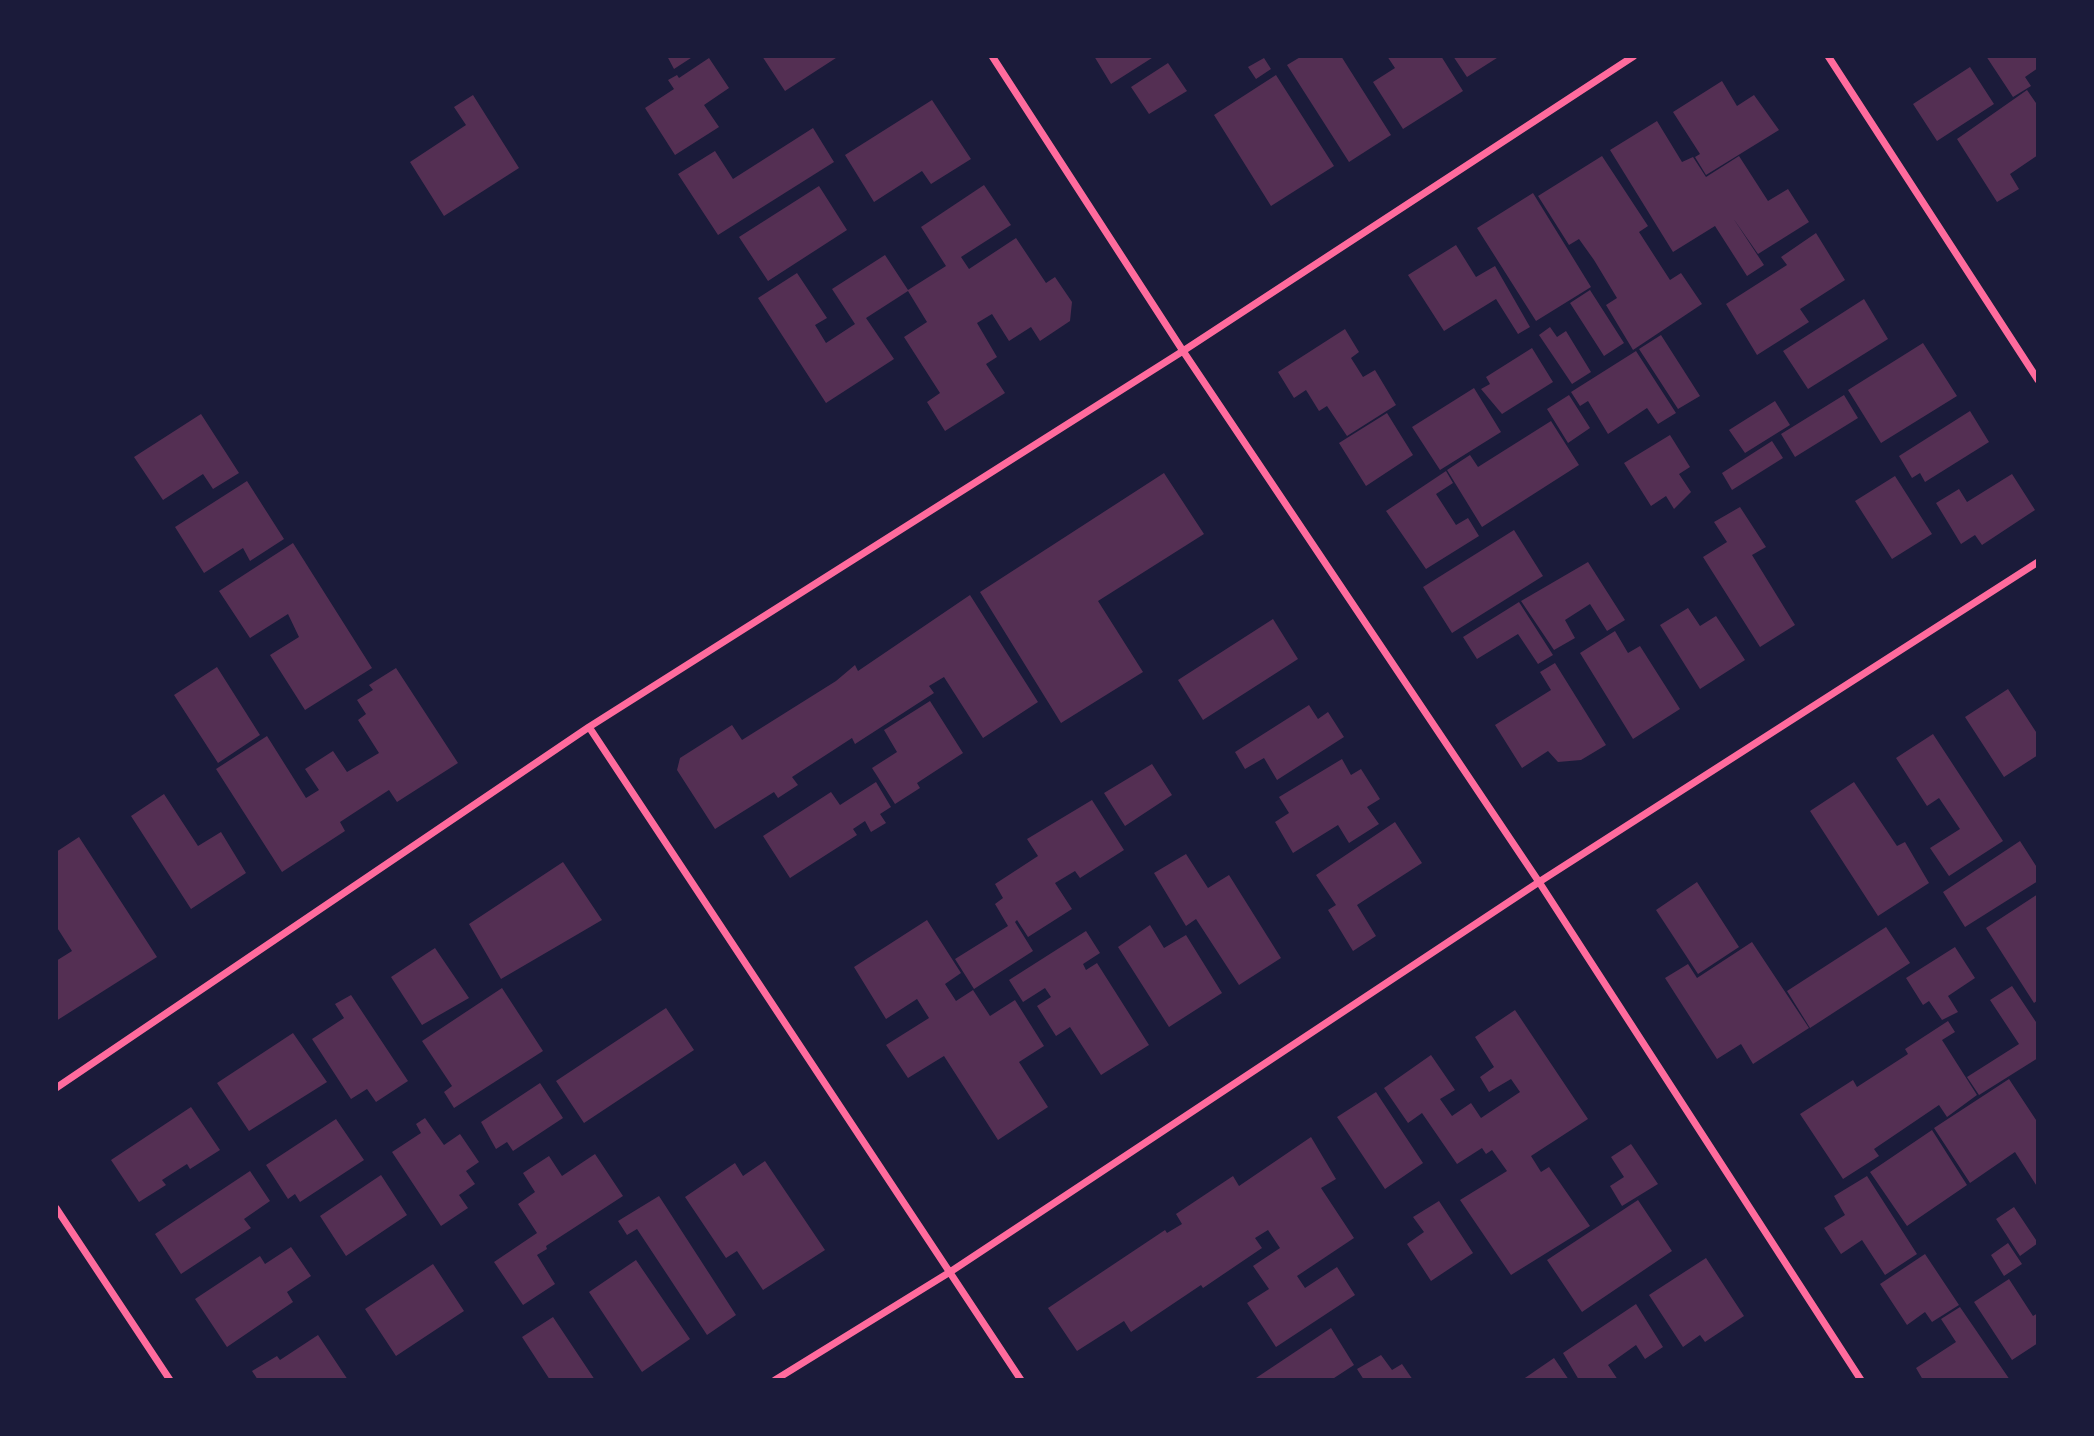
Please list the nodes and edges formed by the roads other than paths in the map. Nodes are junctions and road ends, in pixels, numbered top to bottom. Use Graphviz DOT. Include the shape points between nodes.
graph roads {
  1 [pos="992,56"];
  2 [pos="1634,56"];
  3 [pos="1828,56"];
  4 [pos="1183,351"];
  5 [pos="2038,380"];
  6 [pos="2038,562"];
  7 [pos="589,727"];
  8 [pos="1539,882"];
  9 [pos="56,1088"];
  10 [pos="56,1208"];
  11 [pos="950,1272"];
  12 [pos="170,1380"];
  13 [pos="775,1380"];
  14 [pos="1021,1380"];
  15 [pos="1861,1380"];
  1 -- 4 [label="street"];
  2 -- 4 [label="street"];
  3 -- 5 [label="street"];
  4 -- 7 [label="street"];
  4 -- 8 [label="street"];
  6 -- 8 [label="street"];
  7 -- 9 [label="street"];
  7 -- 11 [label="street"];
  8 -- 11 [label="street"];
  8 -- 15 [label="street"];
  10 -- 12 [label="street"];
  11 -- 13 [label="street"];
  11 -- 14 [label="street"];
}
